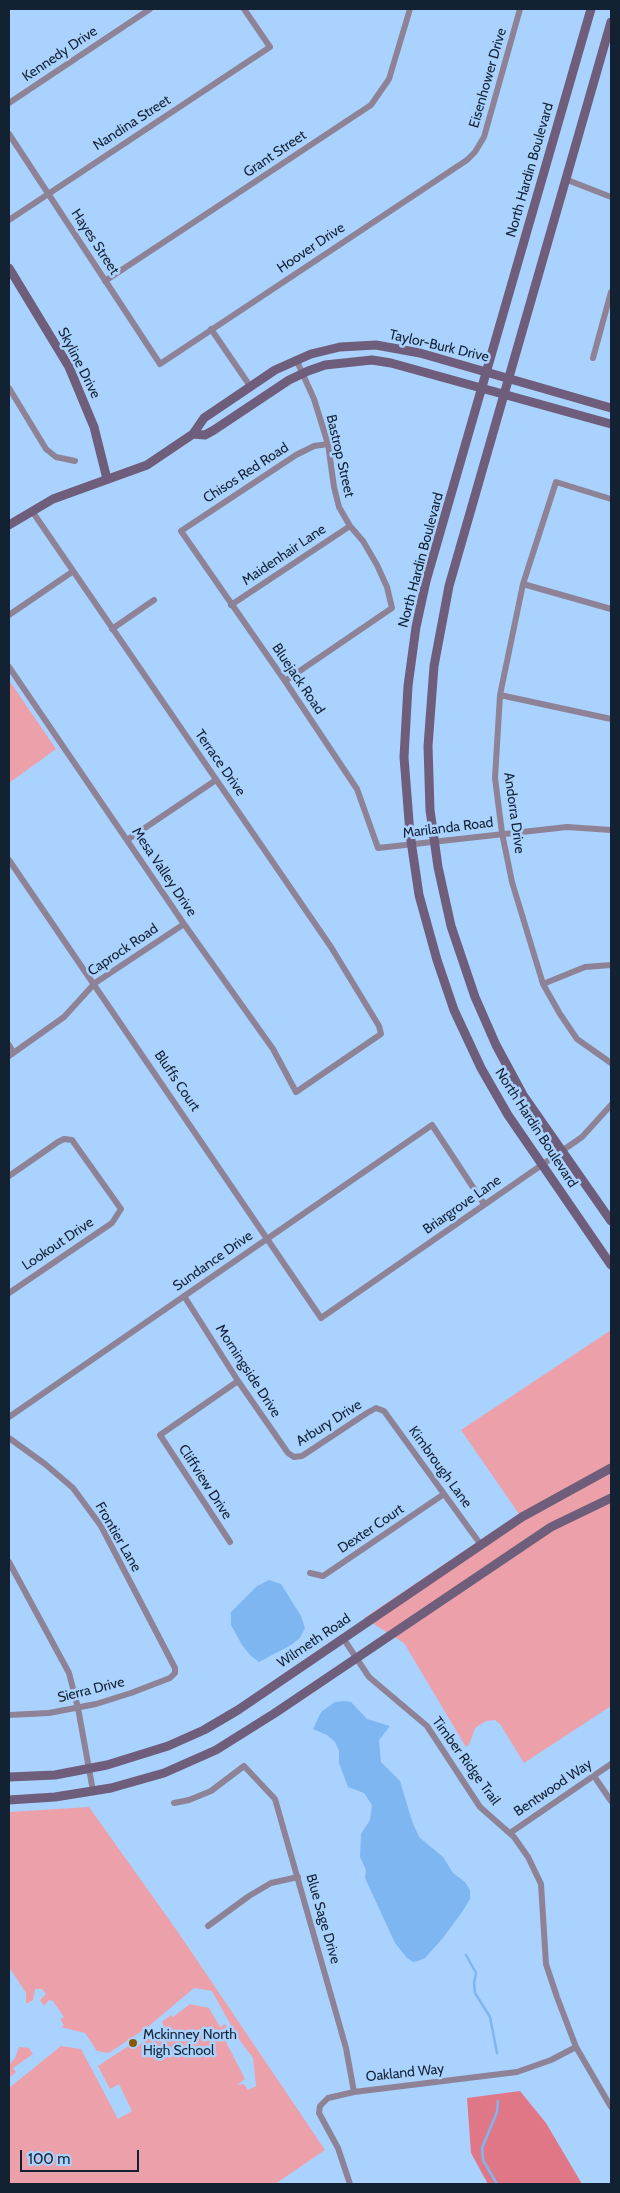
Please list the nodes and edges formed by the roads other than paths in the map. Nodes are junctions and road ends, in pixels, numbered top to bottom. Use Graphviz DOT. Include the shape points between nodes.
graph roads {
  1 [pos="150,9"];
  2 [pos="244,9"];
  3 [pos="410,9"];
  4 [pos="520,9"];
  5 [pos="591,9"];
  6 [pos="611,22"];
  7 [pos="9,103"];
  8 [pos="9,134"];
  9 [pos="475,152"];
  10 [pos="565,180"];
  11 [pos="48,194"];
  12 [pos="611,197"];
  13 [pos="9,220"];
  14 [pos="9,268"];
  15 [pos="105,281"];
  16 [pos="611,292"];
  17 [pos="211,330"];
  18 [pos="593,358"];
  19 [pos="296,360"];
  20 [pos="160,364"];
  21 [pos="488,371"];
  22 [pos="302,374"];
  23 [pos="508,378"];
  24 [pos="250,386"];
  25 [pos="9,388"];
  26 [pos="483,388"];
  27 [pos="504,394"];
  28 [pos="611,408"];
  29 [pos="611,424"];
  30 [pos="193,434"];
  31 [pos="328,444"];
  32 [pos="75,461"];
  33 [pos="107,479"];
  34 [pos="611,499"];
  35 [pos="32,511"];
  36 [pos="9,526"];
  37 [pos="350,526"];
  38 [pos="181,531"];
  39 [pos="72,572"];
  40 [pos="523,584"];
  41 [pos="154,600"];
  42 [pos="231,605"];
  43 [pos="611,609"];
  44 [pos="9,615"];
  45 [pos="112,629"];
  46 [pos="9,667"];
  47 [pos="285,681"];
  48 [pos="500,695"];
  49 [pos="611,719"];
  50 [pos="216,780"];
  51 [pos="611,830"];
  52 [pos="502,834"];
  53 [pos="127,840"];
  54 [pos="434,843"];
  55 [pos="411,846"];
  56 [pos="378,848"];
  57 [pos="9,860"];
  58 [pos="184,924"];
  59 [pos="611,965"];
  60 [pos="95,983"];
  61 [pos="543,984"];
  62 [pos="9,1045"];
  63 [pos="11,1054"];
  64 [pos="611,1063"];
  65 [pos="296,1092"];
  66 [pos="611,1105"];
  67 [pos="561,1151"];
  68 [pos="542,1164"];
  69 [pos="9,1176"];
  70 [pos="484,1204"];
  71 [pos="611,1221"];
  72 [pos="268,1238"];
  73 [pos="611,1265"];
  74 [pos="9,1292"];
  75 [pos="184,1296"];
  76 [pos="321,1318"];
  77 [pos="238,1381"];
  78 [pos="376,1408"];
  79 [pos="9,1418"];
  80 [pos="9,1438"];
  81 [pos="294,1457"];
  82 [pos="611,1468"];
  83 [pos="444,1494"];
  84 [pos="611,1498"];
  85 [pos="230,1542"];
  86 [pos="481,1545"];
  87 [pos="9,1562"];
  88 [pos="310,1574"];
  89 [pos="343,1638"];
  90 [pos="356,1658"];
  91 [pos="175,1673"];
  92 [pos="78,1708"];
  93 [pos="9,1715"];
  94 [pos="611,1764"];
  95 [pos="89,1769"];
  96 [pos="594,1776"];
  97 [pos="9,1777"];
  98 [pos="93,1791"];
  99 [pos="9,1800"];
  100 [pos="611,1801"];
  101 [pos="174,1803"];
  102 [pos="510,1833"];
  103 [pos="298,1876"];
  104 [pos="208,1926"];
  105 [pos="576,2047"];
  106 [pos="354,2092"];
  107 [pos="611,2107"];
  108 [pos="350,2184"];
  1 -- 7 [label="street, Kennedy Drive"];
  2 -- 11 [label="street, Nandina Street" via="270,47"];
  3 -- 15 [label="street, Grant Street" via="391,73 370,105"];
  4 -- 9 [label="street, Eisenhower Drive" via="484,137"];
  5 -- 21 [label="main road, North Hardin Boulevard"];
  6 -- 10 [label="main road, North Hardin Boulevard"];
  8 -- 11 [label="street, Hayes Street"];
  9 -- 17 [label="street, Hoover Drive"];
  10 -- 12 [label="street"];
  10 -- 23 [label="main road, North Hardin Boulevard"];
  11 -- 13 [label="street, Nandina Street"];
  11 -- 15 [label="street, Hayes Street"];
  14 -- 33 [label="main road, Skyline Drive" via="69,367 94,427"];
  15 -- 20 [label="street, Hayes Street"];
  16 -- 18 [label="street"];
  17 -- 20 [label="street, Hoover Drive"];
  17 -- 24 [label="street"];
  19 -- 21 [label="main road, Taylor-Burk Drive" via="340,347 376,345"];
  19 -- 22 [label="street, Bastrop Street"];
  19 -- 24 [label="main road, Taylor-Burk Drive"];
  21 -- 23 [label="main road, Taylor-Burk Drive"];
  21 -- 26 [label="main road, North Hardin Boulevard"];
  22 -- 26 [label="main road, Taylor-Burk Drive" via="325,365 372,360"];
  22 -- 30 [label="main road, Taylor-Burk Drive" via="205,435"];
  22 -- 31 [label="street, Bastrop Street" via="314,399"];
  23 -- 27 [label="main road, North Hardin Boulevard"];
  23 -- 28 [label="main road, Taylor-Burk Drive"];
  24 -- 30 [label="main road, Taylor-Burk Drive" via="204,418"];
  25 -- 32 [label="street" via="46,449 56,457"];
  26 -- 27 [label="main road, Taylor-Burk Drive"];
  26 -- 55 [label="main road, North Hardin Boulevard" via="426,581 416,627 405,734 405,783"];
  27 -- 29 [label="main road, Taylor-Burk Drive"];
  27 -- 54 [label="main road, North Hardin Boulevard" via="449,586 437,643 428,746"];
  30 -- 33 [label="main road, Taylor-Burk Drive" via="146,465"];
  31 -- 37 [label="street, Bastrop Street" via="339,507"];
  31 -- 38 [label="street, Chisos Red Road" via="296,454"];
  33 -- 35 [label="main road, Taylor-Burk Drive" via="53,499"];
  34 -- 40 [label="street, Andorra Drive" via="556,482"];
  35 -- 36 [label="main road, Taylor-Burk Drive"];
  35 -- 39 [label="street, Terrace Drive"];
  37 -- 42 [label="street, Maidenhair Lane"];
  37 -- 47 [label="street, Bastrop Street" via="364,541 377,565 392,608"];
  38 -- 42 [label="street, Bluejack Road"];
  39 -- 44 [label="street"];
  39 -- 45 [label="street, Terrace Drive"];
  40 -- 43 [label="street"];
  40 -- 48 [label="street, Andorra Drive"];
  41 -- 45 [label="street"];
  42 -- 47 [label="street, Bluejack Road"];
  45 -- 50 [label="street, Terrace Drive"];
  46 -- 53 [label="street, Mesa Valley Drive"];
  47 -- 56 [label="street, Bluejack Road" via="356,789"];
  48 -- 49 [label="street"];
  48 -- 52 [label="street, Andorra Drive" via="495,778"];
  50 -- 53 [label="street"];
  50 -- 65 [label="street, Terrace Drive" via="331,947 379,1026 381,1034"];
  51 -- 52 [label="street, Marilanda Road" via="567,827"];
  52 -- 54 [label="street, Marilanda Road"];
  52 -- 61 [label="street, Andorra Drive" via="512,882"];
  53 -- 58 [label="street, Mesa Valley Drive"];
  54 -- 55 [label="street, Marilanda Road"];
  54 -- 67 [label="main road, North Hardin Boulevard" via="450,926 475,997 515,1081"];
  55 -- 56 [label="street, Marilanda Road"];
  55 -- 68 [label="main road, North Hardin Boulevard" via="429,934 454,1010 491,1087"];
  57 -- 60 [label="street, Bluffs Court"];
  58 -- 60 [label="street, Caprock Road"];
  58 -- 65 [label="street, Mesa Valley Drive" via="273,1049"];
  59 -- 61 [label="street" via="585,967"];
  60 -- 63 [label="street, Caprock Road" via="64,1017"];
  60 -- 72 [label="street, Bluffs Court"];
  61 -- 64 [label="street, Andorra Drive" via="577,1039"];
  62 -- 63 [label="street"];
  66 -- 67 [label="street, Briargrove Lane" via="582,1137"];
  67 -- 68 [label="street, Briargrove Lane"];
  67 -- 71 [label="main road, North Hardin Boulevard"];
  68 -- 70 [label="street, Briargrove Lane"];
  68 -- 73 [label="main road, North Hardin Boulevard"];
  69 -- 74 [label="street, Lookout Drive" via="64,1139 72,1140 121,1209 112,1223"];
  70 -- 72 [label="street, Sundance Drive" via="432,1126"];
  70 -- 76 [label="street, Briargrove Lane"];
  72 -- 75 [label="street, Sundance Drive"];
  72 -- 76 [label="street, Bluffs Court"];
  75 -- 77 [label="street, Morningside Drive"];
  75 -- 79 [label="street, Sundance Drive"];
  77 -- 81 [label="street, Morningside Drive"];
  77 -- 85 [label="street, Cliffview Drive" via="160,1435"];
  78 -- 81 [label="street, Arbury Drive" via="302,1456"];
  78 -- 83 [label="street, Kimbrough Lane" via="384,1411"];
  80 -- 91 [label="street, Frontier Lane" via="73,1488 100,1526"];
  82 -- 86 [label="main road, Wilmeth Road" via="547,1501"];
  83 -- 86 [label="street, Kimbrough Lane"];
  83 -- 88 [label="street, Dexter Court" via="323,1576"];
  84 -- 90 [label="main road" via="551,1527"];
  86 -- 89 [label="main road, Wilmeth Road"];
  87 -- 92 [label="street" via="65,1665"];
  89 -- 90 [label="street, Timber Ridge Trail"];
  89 -- 95 [label="main road, Wilmeth Road" via="204,1730 148,1754"];
  90 -- 98 [label="main road" via="216,1750 164,1773"];
  90 -- 102 [label="street, Timber Ridge Trail" via="369,1677 427,1726 480,1807"];
  91 -- 92 [label="street, Sierra Drive" via="170,1678 125,1695"];
  92 -- 93 [label="street, Sierra Drive"];
  92 -- 95 [label="street"];
  94 -- 96 [label="street, Bentwood Way"];
  95 -- 97 [label="main road, Wilmeth Road" via="55,1775"];
  95 -- 98 [label="street"];
  96 -- 100 [label="street"];
  96 -- 102 [label="street, Bentwood Way"];
  98 -- 99 [label="main road"];
  101 -- 103 [label="street, Blue Sage Drive" via="211,1791 244,1766 275,1799"];
  102 -- 105 [label="street, Timber Ridge Trail" via="541,1884 546,1964"];
  103 -- 104 [label="street" via="271,1884 249,1896"];
  103 -- 106 [label="street, Blue Sage Drive" via="346,2048"];
  105 -- 106 [label="street, Oakland Way" via="517,2072"];
  105 -- 107 [label="street, Timber Ridge Trail"];
  106 -- 108 [label="street, Oakland Way" via="328,2098 318,2110 338,2148"];
}
